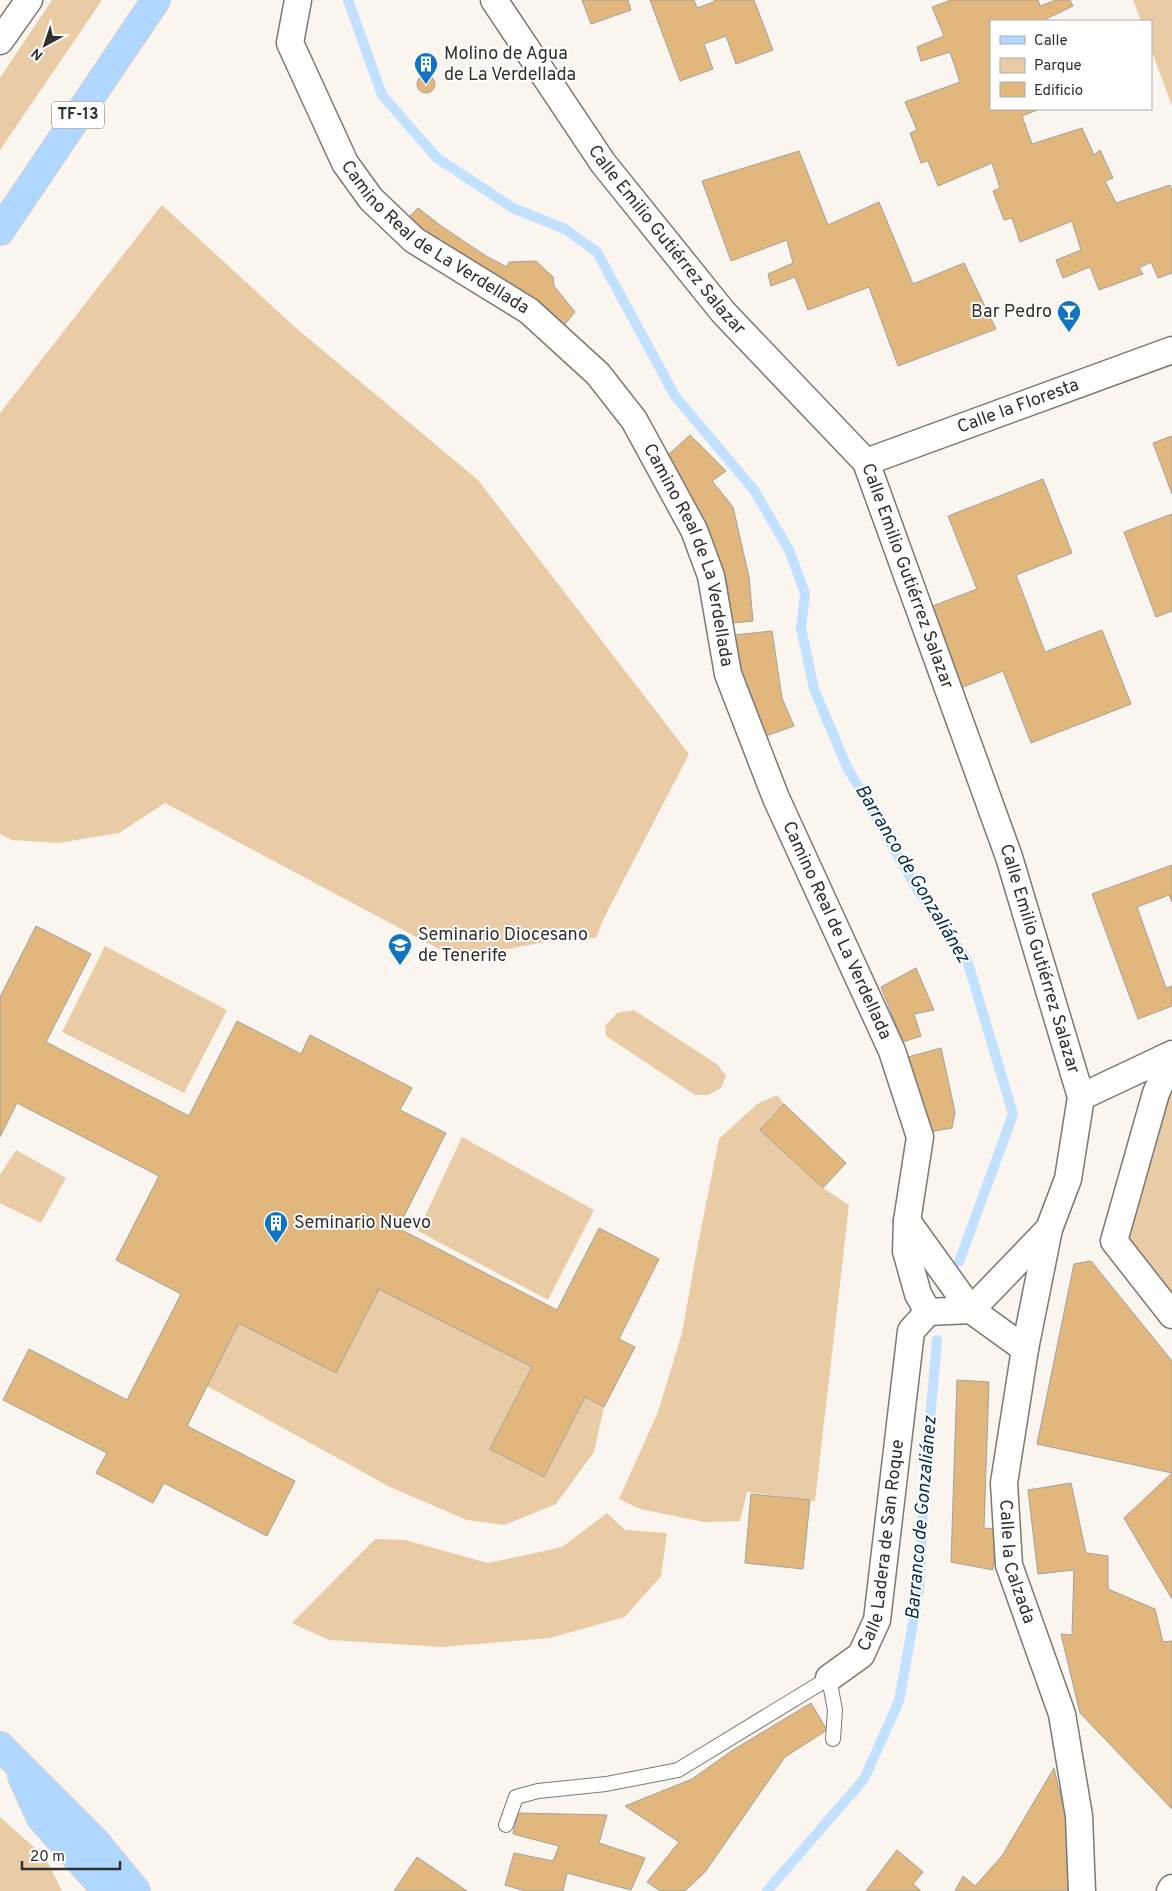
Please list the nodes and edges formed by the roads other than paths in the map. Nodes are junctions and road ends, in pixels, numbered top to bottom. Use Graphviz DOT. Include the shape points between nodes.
graph roads {
  1 [pos="28,0"];
  2 [pos="156,0"];
  3 [pos="298,0"];
  4 [pos="494,0"];
  5 [pos="0,41"];
  6 [pos="0,231"];
  7 [pos="1172,350"];
  8 [pos="866,462"];
  9 [pos="1172,1056"];
  10 [pos="1081,1097"];
  11 [pos="907,1221"];
  12 [pos="1048,1229"];
  13 [pos="971,1310"];
  14 [pos="928,1312"];
  15 [pos="1172,1315"];
  16 [pos="1025,1349"];
  17 [pos="829,1678"];
  18 [pos="833,1738"];
  19 [pos="7,1752"];
  20 [pos="506,1825"];
  21 [pos="1172,1888"];
  22 [pos="107,1891"];
  23 [pos="136,1891"];
  24 [pos="1082,1891"];
  25 [pos="1170,1891"];
  1 -- 5 [label="street"];
  2 -- 6 [label="main road, TF-13"];
  3 -- 11 [label="street, Camino Real de La Verdellada" via="290,43 345,163 371,199 414,240 529,312 598,374 634,420 694,530 712,576 728,674 776,798 892,1052 920,1137"];
  4 -- 8 [label="street, Calle Emilio Gutiérrez Salazar" via="615,178 723,312"];
  7 -- 8 [label="street, Calle la Floresta"];
  8 -- 10 [label="street, Calle Emilio Gutiérrez Salazar" via="1009,857"];
  9 -- 10 [label="street"];
  9 -- 15 [label="street" via="1156,1093 1114,1241"];
  10 -- 12 [label="street, Calle Emilio Gutiérrez Salazar" via="1068,1179"];
  11 -- 13 [label="street"];
  11 -- 14 [label="street, Camino Real de La Verdellada" via="906,1251 918,1294"];
  12 -- 13 [label="street"];
  12 -- 16 [label="street, Calle la Calzada"];
  13 -- 14 [label="street"];
  13 -- 16 [label="street"];
  14 -- 17 [label="street, Calle Ladera de San Roque" via="911,1331 877,1620 861,1655"];
  16 -- 24 [label="street, Calle la Calzada" via="1004,1483 1009,1565 1062,1714 1079,1816"];
  17 -- 18 [label="lane" via="835,1710"];
  17 -- 20 [label="lane, Calle Ladera de San Roque" via="678,1770 516,1797"];
  19 -- 22 [label="main road" via="41,1818"];
  19 -- 23 [label="main road" via="95,1841"];
  21 -- 25 [label="street"];
}
